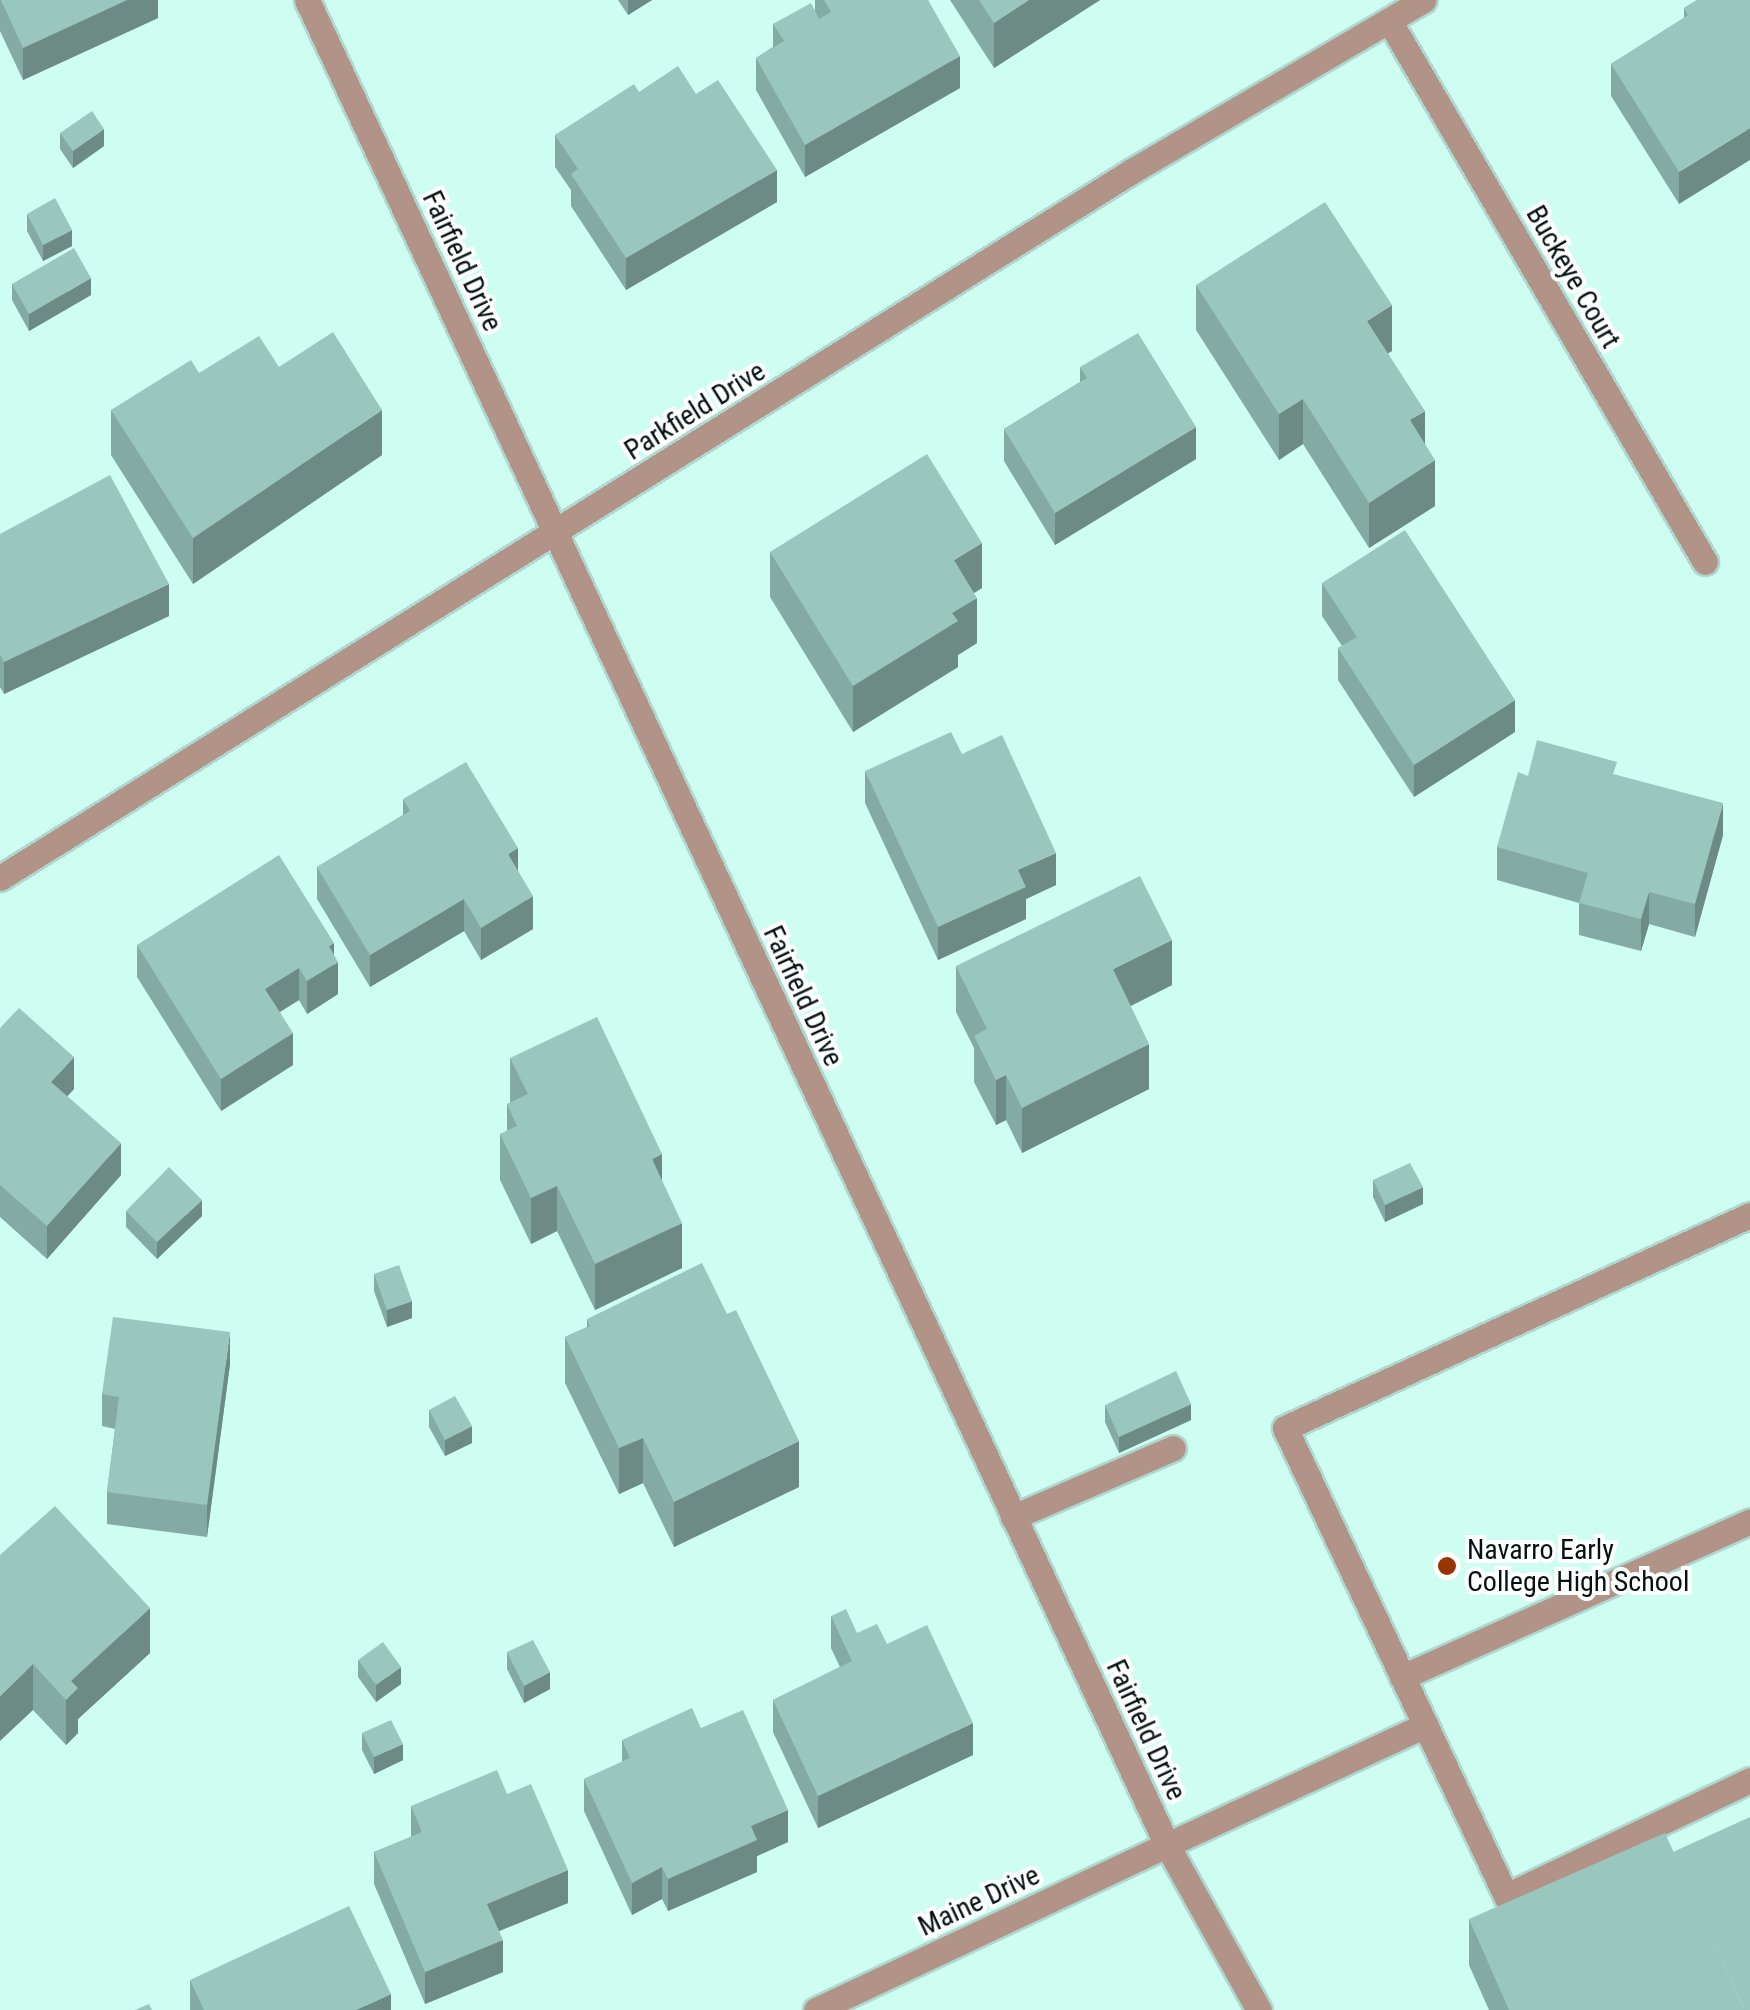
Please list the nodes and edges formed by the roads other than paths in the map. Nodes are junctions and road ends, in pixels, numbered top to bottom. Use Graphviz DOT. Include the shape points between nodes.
graph roads {
  1 [pos="307,0"];
  2 [pos="1424,0"];
  3 [pos="1390,22"];
  4 [pos="556,534"];
  5 [pos="1706,562"];
  6 [pos="0,878"];
  7 [pos="1750,1215"];
  8 [pos="1173,1448"];
  9 [pos="1013,1517"];
  10 [pos="1750,1521"];
  11 [pos="1402,1677"];
  12 [pos="1425,1725"];
  13 [pos="1750,1780"];
  14 [pos="1166,1845"];
  15 [pos="816,2010"];
  16 [pos="1259,2010"];
  1 -- 4 [label="street, Fairfield Drive"];
  2 -- 3 [label="street, Parkfield Drive"];
  3 -- 4 [label="street, Parkfield Drive" via="1132,171"];
  3 -- 5 [label="street, Buckeye Court"];
  4 -- 6 [label="street, Parkfield Drive"];
  4 -- 9 [label="street, Fairfield Drive"];
  7 -- 11 [label="street" via="1285,1428"];
  8 -- 9 [label="street"];
  9 -- 14 [label="street, Fairfield Drive"];
  10 -- 11 [label="street"];
  11 -- 12 [label="street"];
  12 -- 13 [label="street" via="1506,1896"];
  12 -- 14 [label="street, Maine Drive"];
  14 -- 15 [label="street, Maine Drive"];
  14 -- 16 [label="street, Fairfield Drive"];
}
